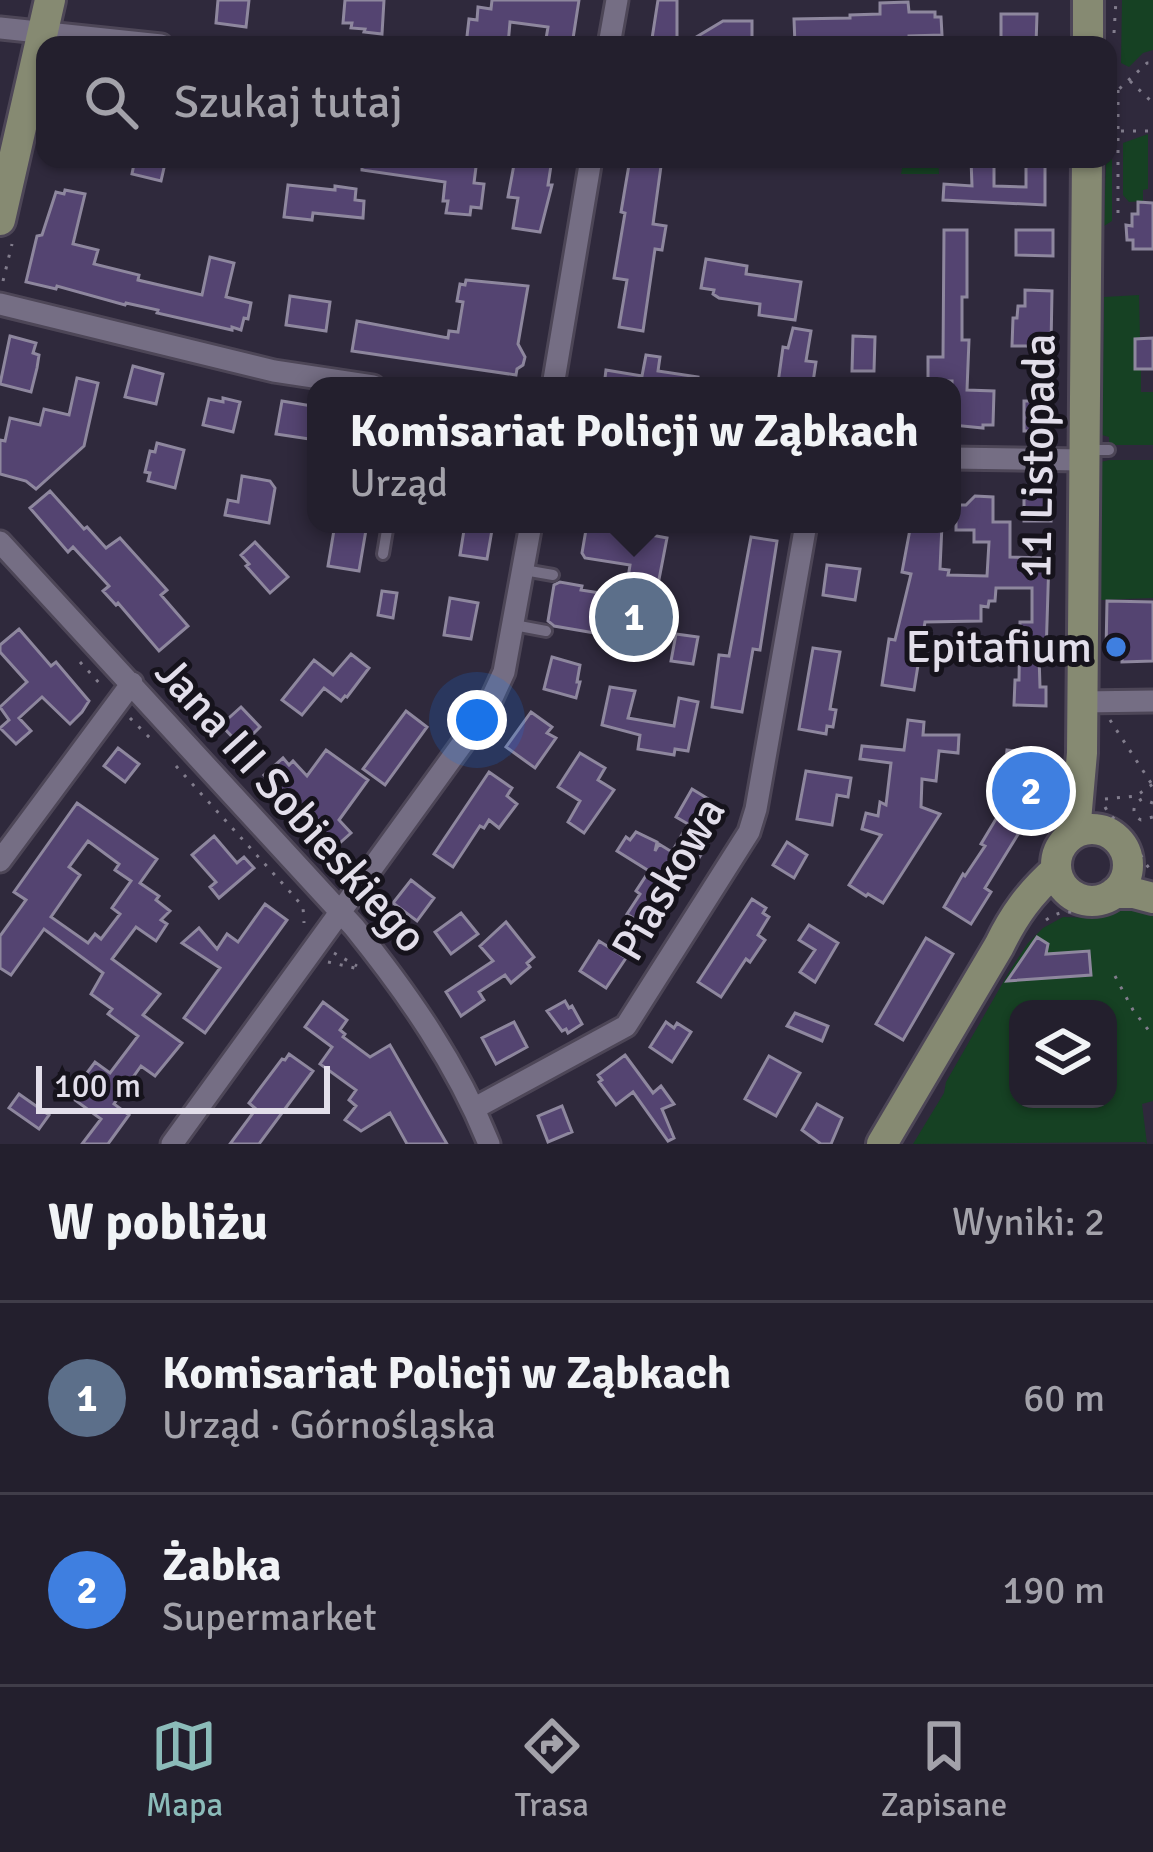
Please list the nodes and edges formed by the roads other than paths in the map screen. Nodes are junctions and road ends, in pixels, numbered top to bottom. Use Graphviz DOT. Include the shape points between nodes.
graph roads {
  1 [pos="50,0"];
  2 [pos="617,0"];
  3 [pos="1088,0"];
  4 [pos="0,28"];
  5 [pos="43,32"];
  6 [pos="42,36"];
  7 [pos="79,36"];
  8 [pos="611,36"];
  9 [pos="1088,36"];
  10 [pos="36,63"];
  11 [pos="589,168"];
  12 [pos="1087,168"];
  13 [pos="0,220"];
  14 [pos="0,304"];
  15 [pos="314,377"];
  16 [pos="555,377"];
  17 [pos="1092,453"];
  18 [pos="961,458"];
  19 [pos="386,533"];
  20 [pos="530,533"];
  21 [pos="804,533"];
  22 [pos="0,542"];
  23 [pos="382,554"];
  24 [pos="524,570"];
  25 [pos="553,575"];
  26 [pos="514,625"];
  27 [pos="546,631"];
  28 [pos="131,683"];
  29 [pos="1153,700"];
  30 [pos="1094,709"];
  31 [pos="1088,831"];
  32 [pos="0,861"];
  33 [pos="1140,865"];
  34 [pos="1153,881"];
  35 [pos="1064,882"];
  36 [pos="1114,893"];
  37 [pos="1153,898"];
  38 [pos="341,913"];
  39 [pos="475,1108"];
  40 [pos="172,1144"];
  41 [pos="489,1144"];
  42 [pos="882,1144"];
  1 -- 5 [label="street"];
  2 -- 8 [label="street"];
  3 -- 9 [label="street"];
  4 -- 5 [label="street"];
  5 -- 6 [label="street"];
  5 -- 7 [label="street"];
  10 -- 13 [label="street"];
  11 -- 16 [label="street"];
  12 -- 17 [label="street, 11 Listopada"];
  14 -- 15 [label="street"];
  17 -- 18 [label="street"];
  17 -- 30 [label="street, 11 Listopada"];
  19 -- 23 [label="lane"];
  20 -- 24 [label="street"];
  21 -- 39 [label="street, Piaskowa" via="749,832 626,1026"];
  22 -- 28 [label="street, Jana III Sobieskiego"];
  24 -- 25 [label="lane"];
  24 -- 26 [label="street"];
  26 -- 27 [label="lane"];
  26 -- 38 [label="street" via="486,711"];
  28 -- 32 [label="street"];
  28 -- 38 [label="street, Jana III Sobieskiego"];
  29 -- 30 [label="street"];
  30 -- 31 [label="street, 11 Listopada" via="1082,753"];
  31 -- 33 [label="street" via="1115,837"];
  31 -- 35 [label="street" via="1059,848"];
  33 -- 34 [label="street"];
  33 -- 36 [label="street"];
  35 -- 36 [label="street" via="1095,901"];
  35 -- 42 [label="street" via="1034,890 1014,915"];
  36 -- 37 [label="street"];
  38 -- 39 [label="street, Jana III Sobieskiego" via="399,983"];
  38 -- 40 [label="street"];
  39 -- 41 [label="street, Jana III Sobieskiego"];
}
